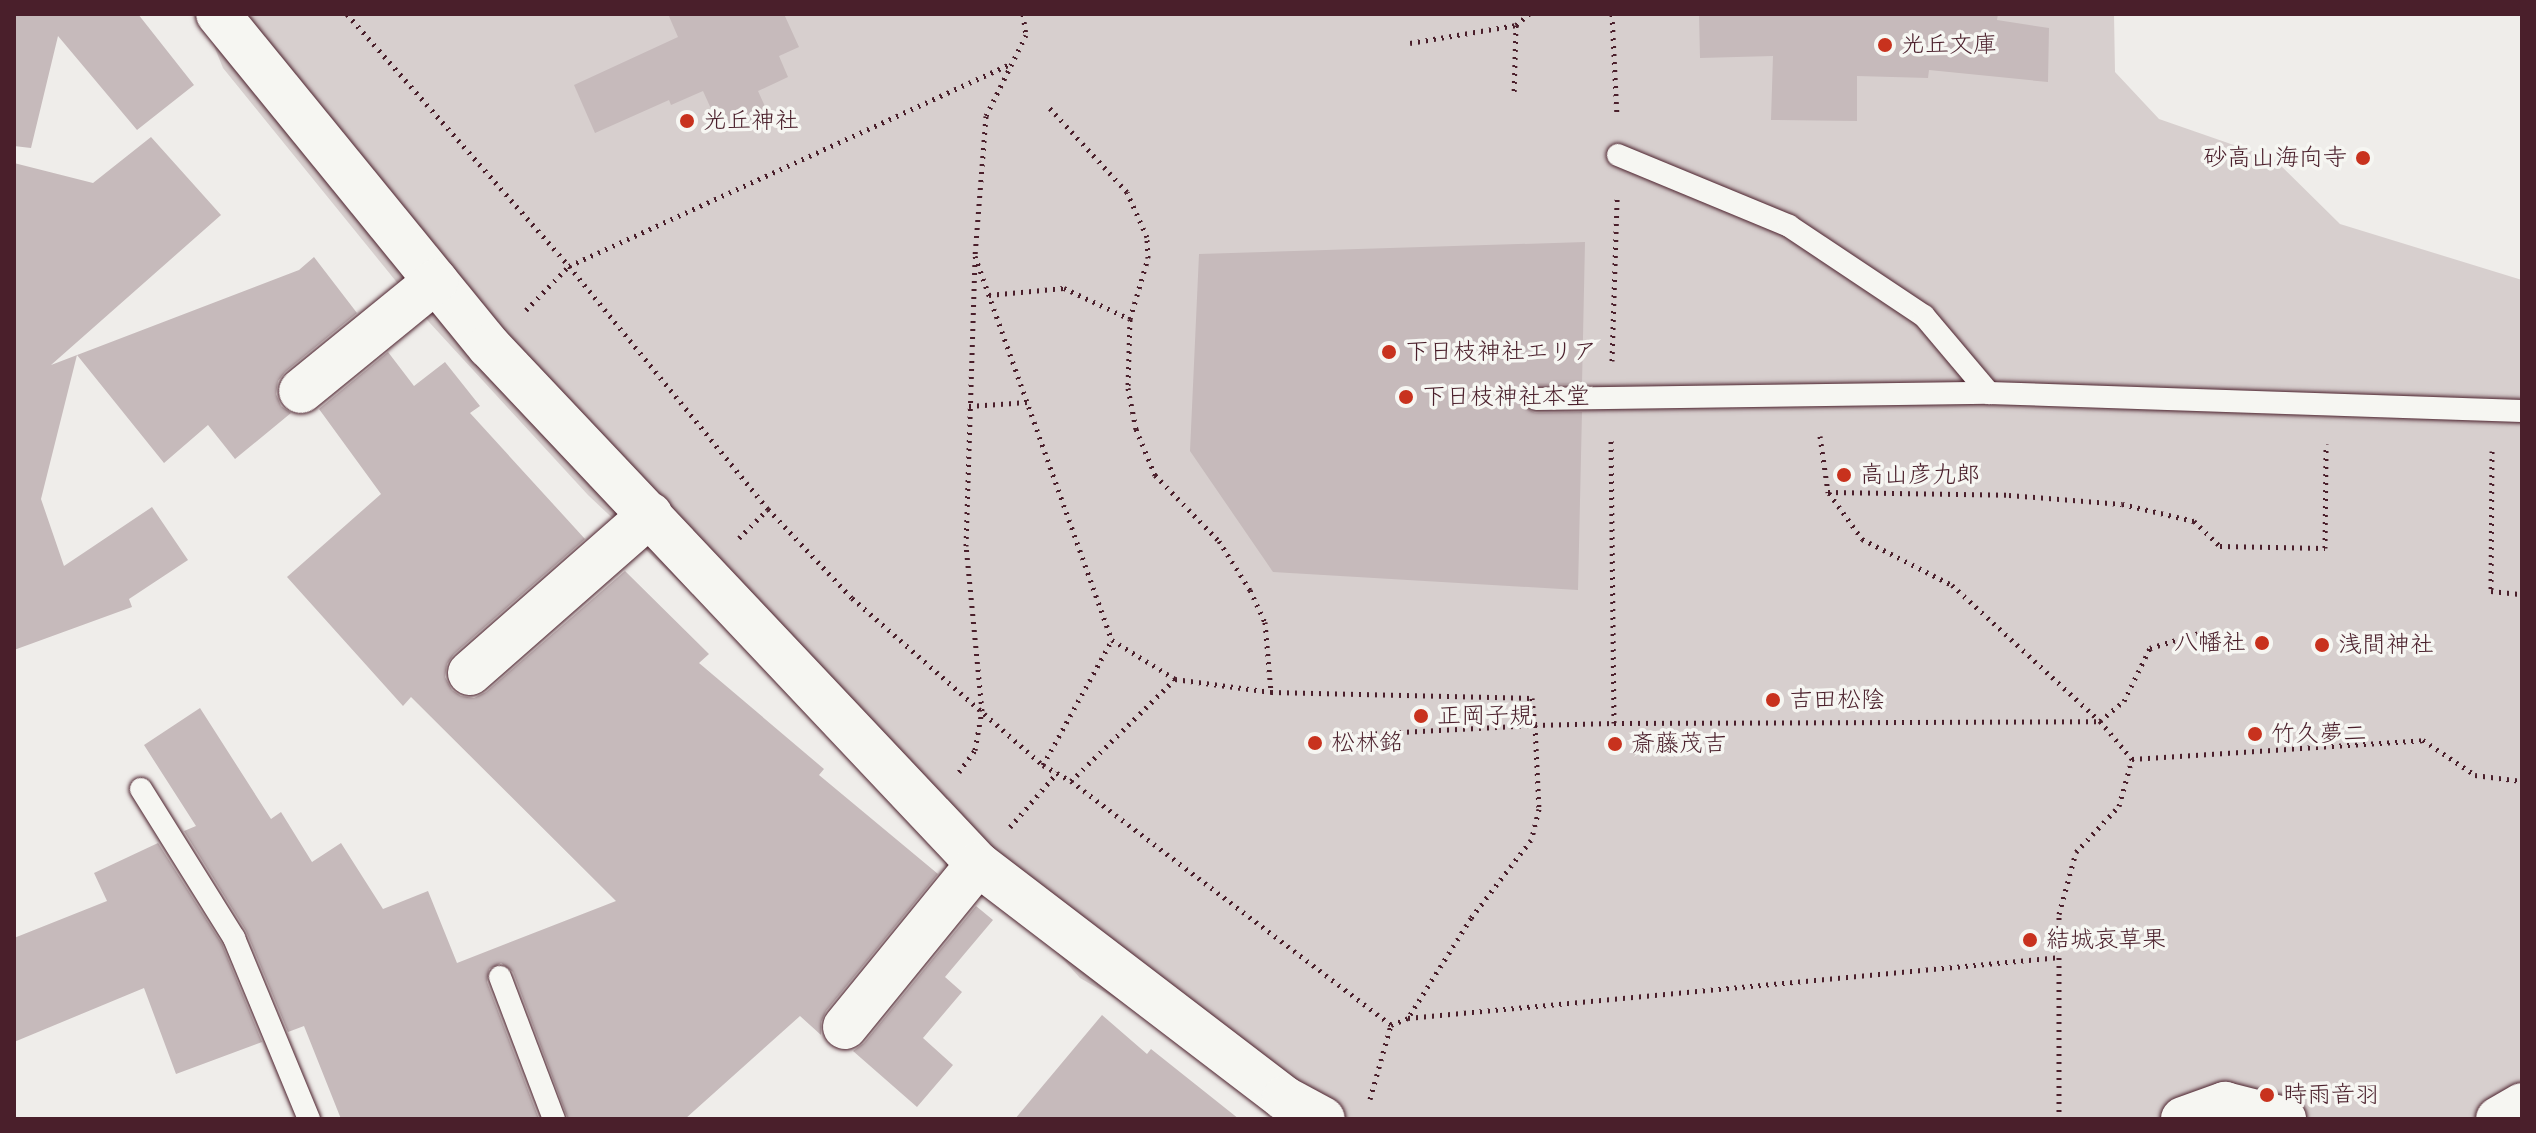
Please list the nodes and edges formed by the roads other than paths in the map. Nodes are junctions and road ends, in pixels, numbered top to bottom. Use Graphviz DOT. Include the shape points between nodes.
graph roads {
  1 [pos="218,14"];
  2 [pos="1618,155"];
  3 [pos="436,281"];
  4 [pos="301,391"];
  5 [pos="1989,393"];
  6 [pos="1536,399"];
  7 [pos="2522,411"];
  8 [pos="650,515"];
  9 [pos="470,673"];
  10 [pos="141,789"];
  11 [pos="978,864"];
  12 [pos="500,977"];
  13 [pos="845,1027"];
  14 [pos="2522,1105"];
  15 [pos="309,1119"];
  16 [pos="554,1119"];
  17 [pos="1323,1119"];
  18 [pos="2183,1119"];
  19 [pos="2284,1119"];
  20 [pos="2498,1119"];
  1 -- 3 [label="street"];
  2 -- 5 [label="lane" via="1789,226 1924,316"];
  3 -- 4 [label="street"];
  3 -- 8 [label="street" via="489,346"];
  5 -- 6 [label="lane"];
  5 -- 7 [label="lane"];
  8 -- 9 [label="street"];
  8 -- 11 [label="street"];
  10 -- 15 [label="lane" via="234,938"];
  11 -- 13 [label="street"];
  11 -- 17 [label="street" via="1284,1098"];
  12 -- 16 [label="lane"];
  14 -- 20 [label="street"];
  18 -- 19 [label="street" via="2225,1104"];
}
